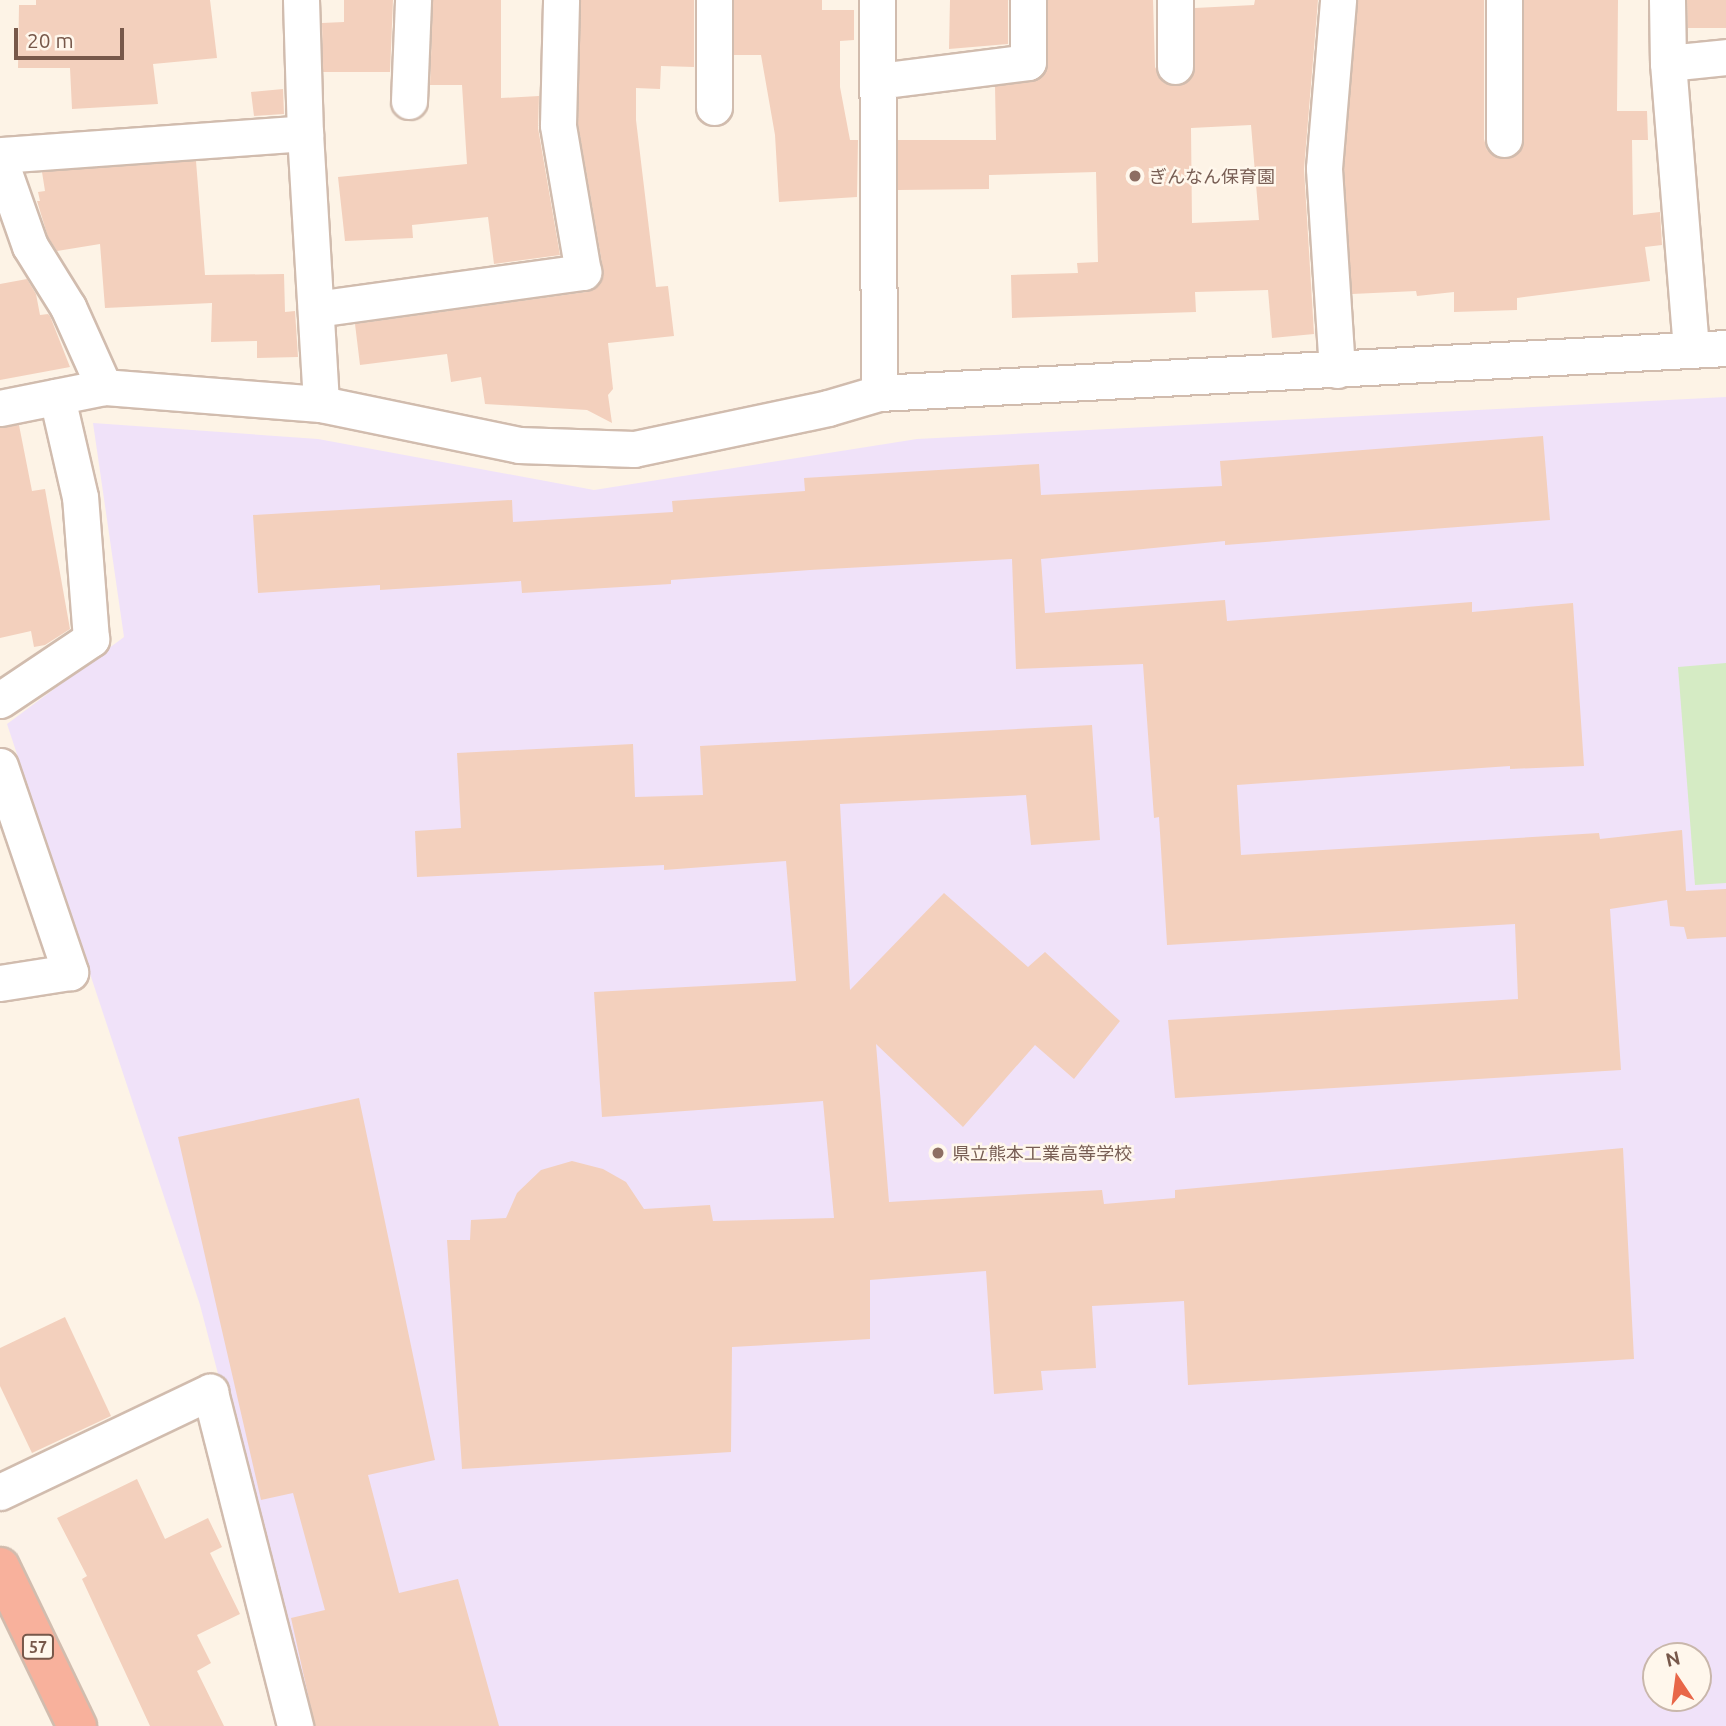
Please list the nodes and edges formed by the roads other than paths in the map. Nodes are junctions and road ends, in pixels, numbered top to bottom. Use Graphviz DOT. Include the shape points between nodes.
graph roads {
  1 [pos="301,0"];
  2 [pos="413,0"];
  3 [pos="561,0"];
  4 [pos="714,0"];
  5 [pos="877,0"];
  6 [pos="1028,0"];
  7 [pos="1175,0"];
  8 [pos="1338,0"];
  9 [pos="1504,0"];
  10 [pos="1667,0"];
  11 [pos="1726,57"];
  12 [pos="1668,63"];
  13 [pos="1175,66"];
  14 [pos="878,81"];
  15 [pos="409,101"];
  16 [pos="713,107"];
  17 [pos="305,133"];
  18 [pos="1504,139"];
  19 [pos="0,155"];
  20 [pos="0,161"];
  21 [pos="316,309"];
  22 [pos="1726,348"];
  23 [pos="1691,350"];
  24 [pos="1337,370"];
  25 [pos="104,387"];
  26 [pos="879,393"];
  27 [pos="57,397"];
  28 [pos="321,404"];
  29 [pos="0,408"];
  30 [pos="0,701"];
  31 [pos="0,766"];
  32 [pos="0,983"];
  33 [pos="0,1492"];
  34 [pos="0,1567"];
  35 [pos="77,1726"];
  36 [pos="295,1726"];
  1 -- 17 [label="street"];
  2 -- 15 [label="street"];
  3 -- 21 [label="street" via="558,125 583,272"];
  4 -- 16 [label="street"];
  5 -- 14 [label="street"];
  6 -- 14 [label="street" via="1028,62"];
  7 -- 13 [label="street"];
  8 -- 24 [label="street" via="1324,167"];
  9 -- 18 [label="street"];
  10 -- 12 [label="street"];
  11 -- 12 [label="street"];
  12 -- 23 [label="street"];
  14 -- 26 [label="street"];
  17 -- 19 [label="street"];
  17 -- 21 [label="street"];
  20 -- 25 [label="street" via="30,246 68,307"];
  21 -- 28 [label="street"];
  22 -- 23 [label="street"];
  23 -- 24 [label="street"];
  24 -- 26 [label="street"];
  25 -- 27 [label="street"];
  25 -- 28 [label="street"];
  26 -- 28 [label="street" via="634,449 519,445"];
  27 -- 29 [label="street"];
  27 -- 30 [label="street" via="80,497 90,639"];
  31 -- 32 [label="street" via="70,972"];
  33 -- 36 [label="street" via="210,1392"];
  34 -- 35 [label="highway, 57"];
}
